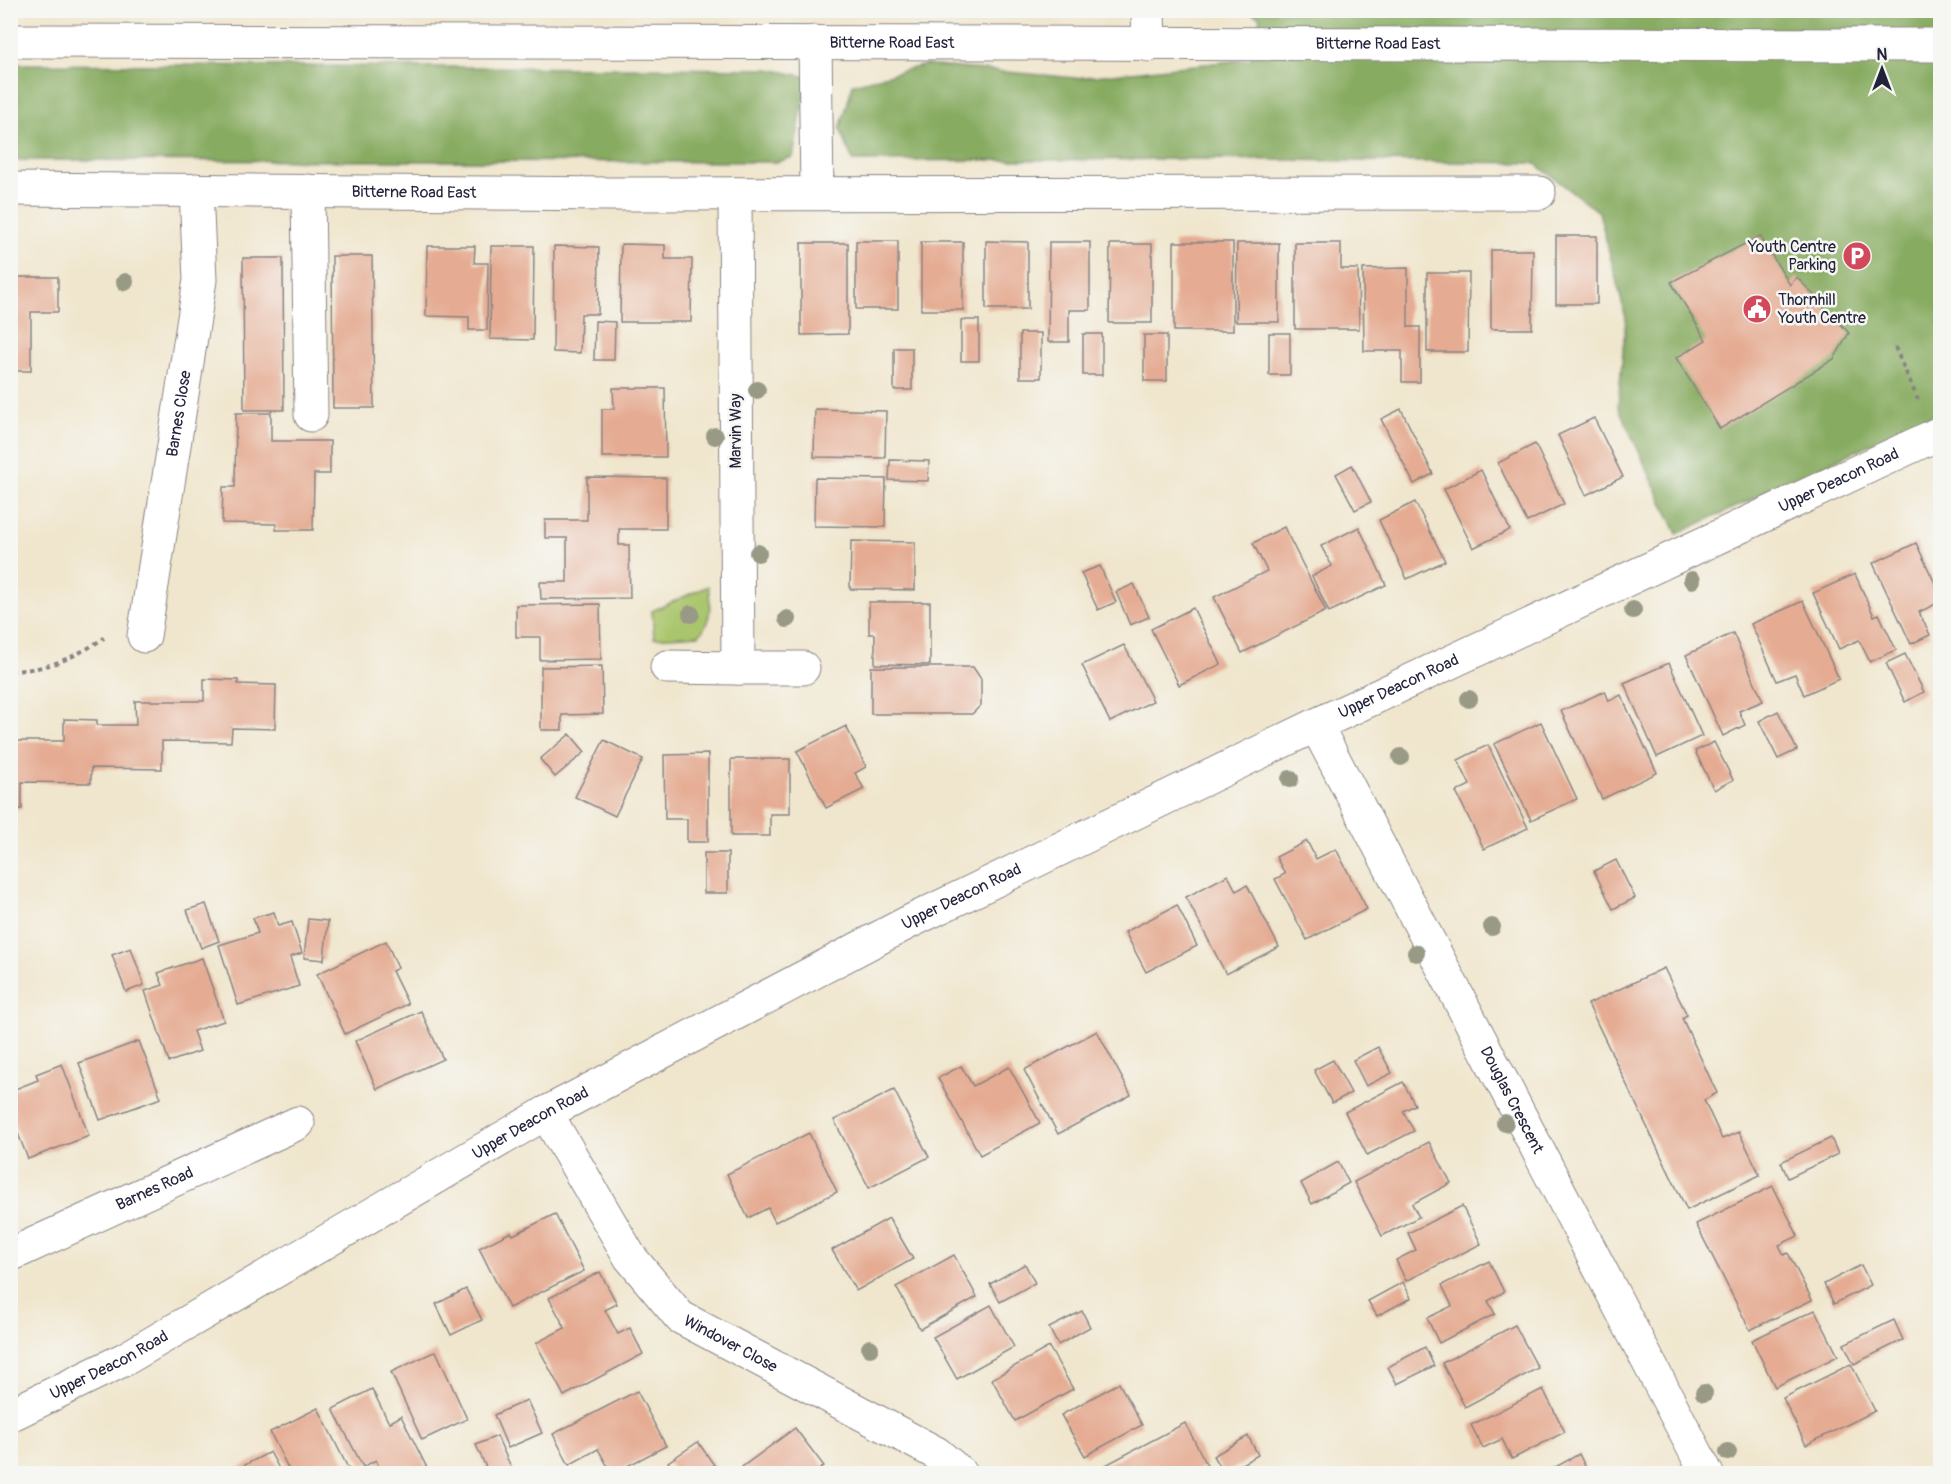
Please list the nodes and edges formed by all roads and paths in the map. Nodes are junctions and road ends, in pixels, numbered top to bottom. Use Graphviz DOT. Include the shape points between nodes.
graph roads {
  1 [pos="1148,10"];
  2 [pos="10,41"];
  3 [pos="815,42"];
  4 [pos="1149,45"];
  5 [pos="1941,45"];
  6 [pos="10,189"];
  7 [pos="196,190"];
  8 [pos="308,191"];
  9 [pos="1539,193"];
  10 [pos="735,194"];
  11 [pos="817,194"];
  12 [pos="1895,347"];
  13 [pos="311,415"];
  14 [pos="1938,435"];
  15 [pos="146,622"];
  16 [pos="667,667"];
  17 [pos="738,668"];
  18 [pos="803,668"];
  19 [pos="10,672"];
  20 [pos="1316,725"];
  21 [pos="546,1113"];
  22 [pos="298,1123"];
  23 [pos="10,1255"];
  24 [pos="10,1415"];
  25 [pos="961,1473"];
  26 [pos="1707,1473"];
  1 -- 4 [label="street"];
  2 -- 3 [label="street, Bitterne Road East"];
  3 -- 4 [label="street, Bitterne Road East"];
  3 -- 11 [label="street, Bitterne Road East"];
  4 -- 5 [label="street, Bitterne Road East"];
  6 -- 7 [label="street, Bitterne Road East"];
  7 -- 8 [label="street, Bitterne Road East"];
  7 -- 15 [label="street, Barnes Close" via="200,280"];
  8 -- 10 [label="street, Bitterne Road East"];
  8 -- 13 [label="street"];
  9 -- 11 [label="street, Bitterne Road East"];
  10 -- 11 [label="street, Bitterne Road East"];
  10 -- 17 [label="street, Marvin Way"];
  12 -- 14 [label="path"];
  14 -- 20 [label="street, Upper Deacon Road"];
  15 -- 19 [label="path" via="79,655 33,671"];
  16 -- 17 [label="street"];
  17 -- 18 [label="street"];
  20 -- 21 [label="street, Upper Deacon Road" via="909,922"];
  20 -- 26 [label="street, Douglas Crescent"];
  21 -- 24 [label="street, Upper Deacon Road" via="125,1359"];
  21 -- 25 [label="street, Windover Close" via="630,1257 680,1317 936,1453"];
  22 -- 23 [label="street, Barnes Road"];
}
